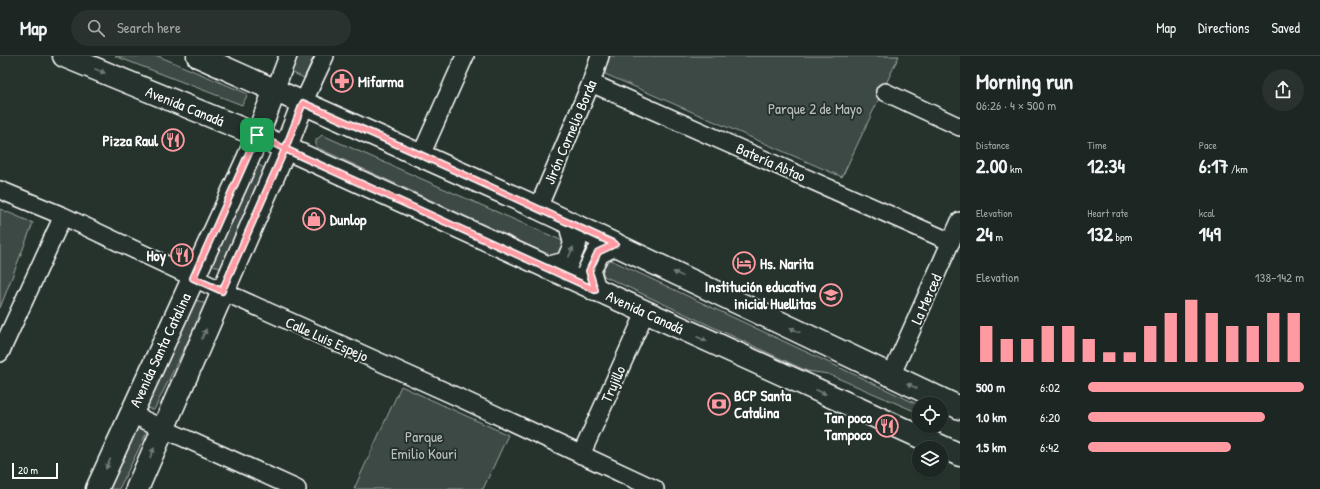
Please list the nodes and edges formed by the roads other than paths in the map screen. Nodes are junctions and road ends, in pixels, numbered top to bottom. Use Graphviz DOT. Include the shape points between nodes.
graph roads {
  1 [pos="64,56"];
  2 [pos="198,56"];
  3 [pos="288,56"];
  4 [pos="325,56"];
  5 [pos="465,56"];
  6 [pos="600,56"];
  7 [pos="591,83"];
  8 [pos="275,90"];
  9 [pos="885,92"];
  10 [pos="303,103"];
  11 [pos="960,127"];
  12 [pos="257,135"];
  13 [pos="285,149"];
  14 [pos="421,155"];
  15 [pos="0,190"];
  16 [pos="538,208"];
  17 [pos="63,216"];
  18 [pos="960,222"];
  19 [pos="570,223"];
  20 [pos="951,242"];
  21 [pos="615,244"];
  22 [pos="548,268"];
  23 [pos="193,278"];
  24 [pos="595,290"];
  25 [pos="222,291"];
  26 [pos="645,313"];
  27 [pos="0,353"];
  28 [pos="891,376"];
  29 [pos="960,408"];
  30 [pos="131,414"];
  31 [pos="163,428"];
  32 [pos="581,455"];
  33 [pos="960,455"];
  34 [pos="97,489"];
  35 [pos="137,489"];
  36 [pos="296,489"];
  37 [pos="655,489"];
  1 -- 12 [label="main road, Avenida Canadá, one-way"];
  2 -- 8 [label="main road"];
  3 -- 8 [label="street, Avenida Santa Catalina"];
  4 -- 10 [label="street"];
  5 -- 14 [label="street"];
  6 -- 7 [label="street, Jirón Cornelio Borda"];
  7 -- 16 [label="street, Jirón Cornelio Borda"];
  7 -- 20 [label="street, Batería Abtao"];
  8 -- 10 [label="main road"];
  8 -- 12 [label="main road, Avenida Santa Catalina"];
  9 -- 11 [label="street"];
  10 -- 13 [label="main road"];
  10 -- 14 [label="main road"];
  12 -- 13 [label="main road, Avenida Canadá"];
  12 -- 23 [label="main road, Avenida Santa Catalina"];
  13 -- 22 [label="main road, Avenida Canadá"];
  13 -- 25 [label="main road"];
  14 -- 16 [label="main road"];
  15 -- 17 [label="street, Calle Luis Espejo"];
  16 -- 19 [label="main road"];
  17 -- 23 [label="street, Calle Luis Espejo"];
  17 -- 27 [label="street"];
  18 -- 20 [label="street, La Merced"];
  19 -- 21 [label="main road"];
  22 -- 19 [label="main road, one-way" via="567,263 575,244"];
  20 -- 28 [label="street, La Merced"];
  21 -- 24 [label="main road" via="598,252 589,271"];
  28 -- 21 [label="main road, one-way"];
  22 -- 24 [label="main road, Avenida Canadá"];
  23 -- 25 [label="street, Calle Luis Espejo"];
  23 -- 30 [label="main road, Avenida Santa Catalina"];
  24 -- 26 [label="main road, Avenida Canadá"];
  31 -- 25 [label="main road, one-way"];
  25 -- 32 [label="street, Calle Luis Espejo"];
  26 -- 32 [label="street, Trujillo"];
  26 -- 33 [label="main road, Avenida Canadá, one-way"];
  29 -- 28 [label="main road, one-way"];
  30 -- 31 [label="street"];
  30 -- 34 [label="main road, Avenida Santa Catalina, one-way"];
  35 -- 31 [label="main road, one-way"];
  31 -- 36 [label="street"];
  32 -- 37 [label="street, Calle Luis Espejo"];
}
